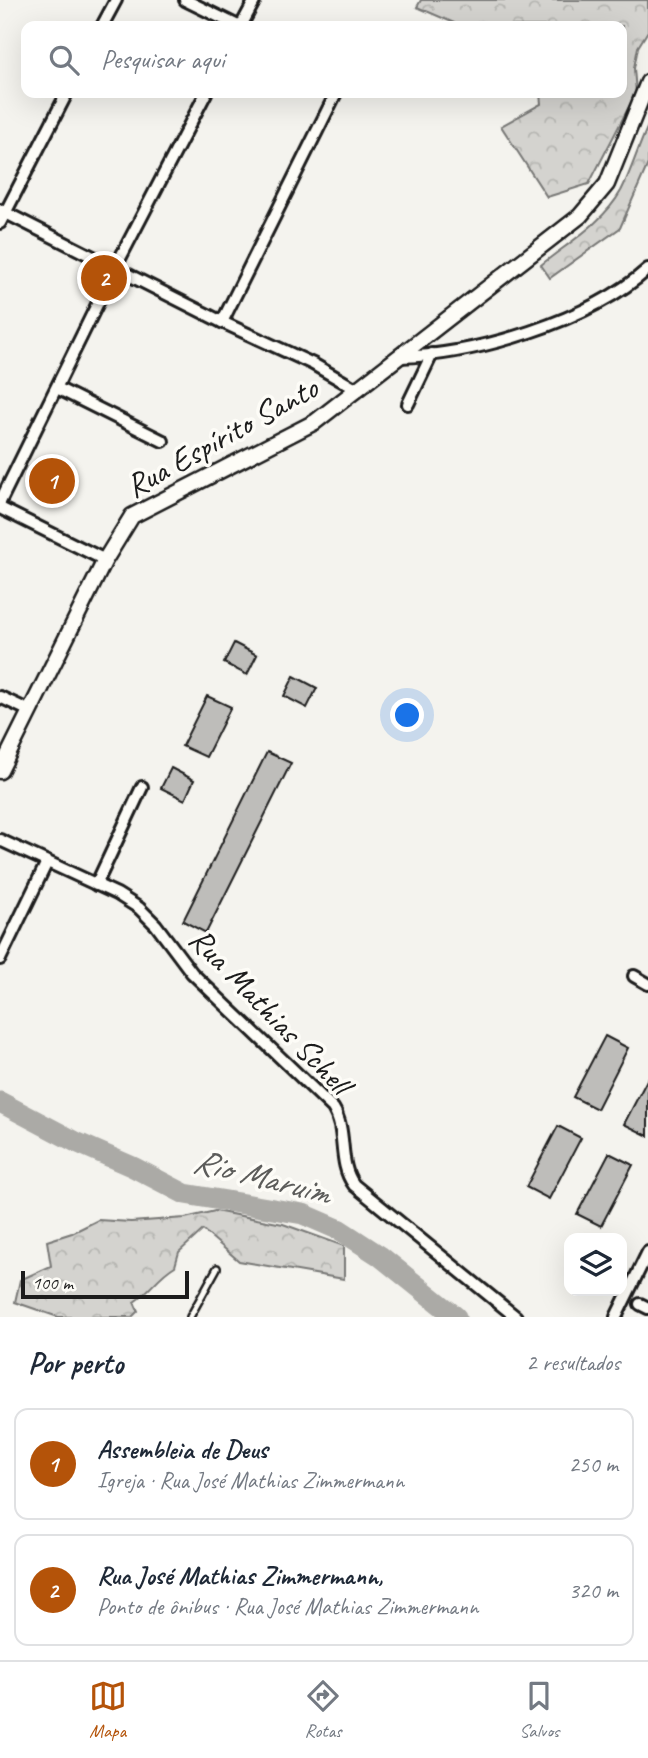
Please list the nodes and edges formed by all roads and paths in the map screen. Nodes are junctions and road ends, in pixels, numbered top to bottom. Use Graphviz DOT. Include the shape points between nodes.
graph roads {
  1 [pos="116,0"];
  2 [pos="185,0"];
  3 [pos="255,0"];
  4 [pos="105,21"];
  5 [pos="229,21"];
  6 [pos="242,21"];
  7 [pos="648,82"];
  8 [pos="64,98"];
  9 [pos="203,98"];
  10 [pos="334,98"];
  11 [pos="2,215"];
  12 [pos="115,268"];
  13 [pos="648,269"];
  14 [pos="222,322"];
  15 [pos="432,354"];
  16 [pos="399,356"];
  17 [pos="57,388"];
  18 [pos="356,389"];
  19 [pos="408,404"];
  20 [pos="163,441"];
  21 [pos="0,502"];
  22 [pos="0,508"];
  23 [pos="105,560"];
  24 [pos="0,697"];
  25 [pos="38,705"];
  26 [pos="0,771"];
  27 [pos="142,787"];
  28 [pos="0,840"];
  29 [pos="47,862"];
  30 [pos="96,885"];
  31 [pos="0,959"];
  32 [pos="634,976"];
  33 [pos="648,984"];
  34 [pos="648,1252"];
  35 [pos="217,1268"];
  36 [pos="190,1317"];
  37 [pos="516,1317"];
  38 [pos="616,1317"];
  1 -- 4 [label="street"];
  2 -- 5 [label="street"];
  3 -- 6 [label="street"];
  7 -- 16 [label="street, Rua Espírito Santo" via="616,166 592,205"];
  8 -- 11 [label="street"];
  9 -- 12 [label="street"];
  10 -- 14 [label="street"];
  11 -- 12 [label="street"];
  12 -- 14 [label="street"];
  12 -- 17 [label="street"];
  13 -- 15 [label="street" via="559,322"];
  14 -- 18 [label="street"];
  15 -- 16 [label="street"];
  15 -- 19 [label="street"];
  16 -- 18 [label="street, Rua Espírito Santo"];
  17 -- 20 [label="street"];
  17 -- 21 [label="street"];
  18 -- 23 [label="street, Rua Espírito Santo" via="306,428 138,512 126,523"];
  22 -- 23 [label="street"];
  23 -- 25 [label="street, Rua Espírito Santo"];
  24 -- 25 [label="street"];
  25 -- 26 [label="street, Rua Espírito Santo"];
  27 -- 30 [label="street"];
  28 -- 29 [label="street, Rua Mathias Schell"];
  29 -- 30 [label="street, Rua Mathias Schell"];
  29 -- 31 [label="street"];
  30 -- 37 [label="street, Rua Mathias Schell" via="128,900 149,917 192,973 327,1101 340,1124 345,1172 354,1185"];
  32 -- 33 [label="street"];
  34 -- 38 [label="street"];
  35 -- 36 [label="lane"];
}
